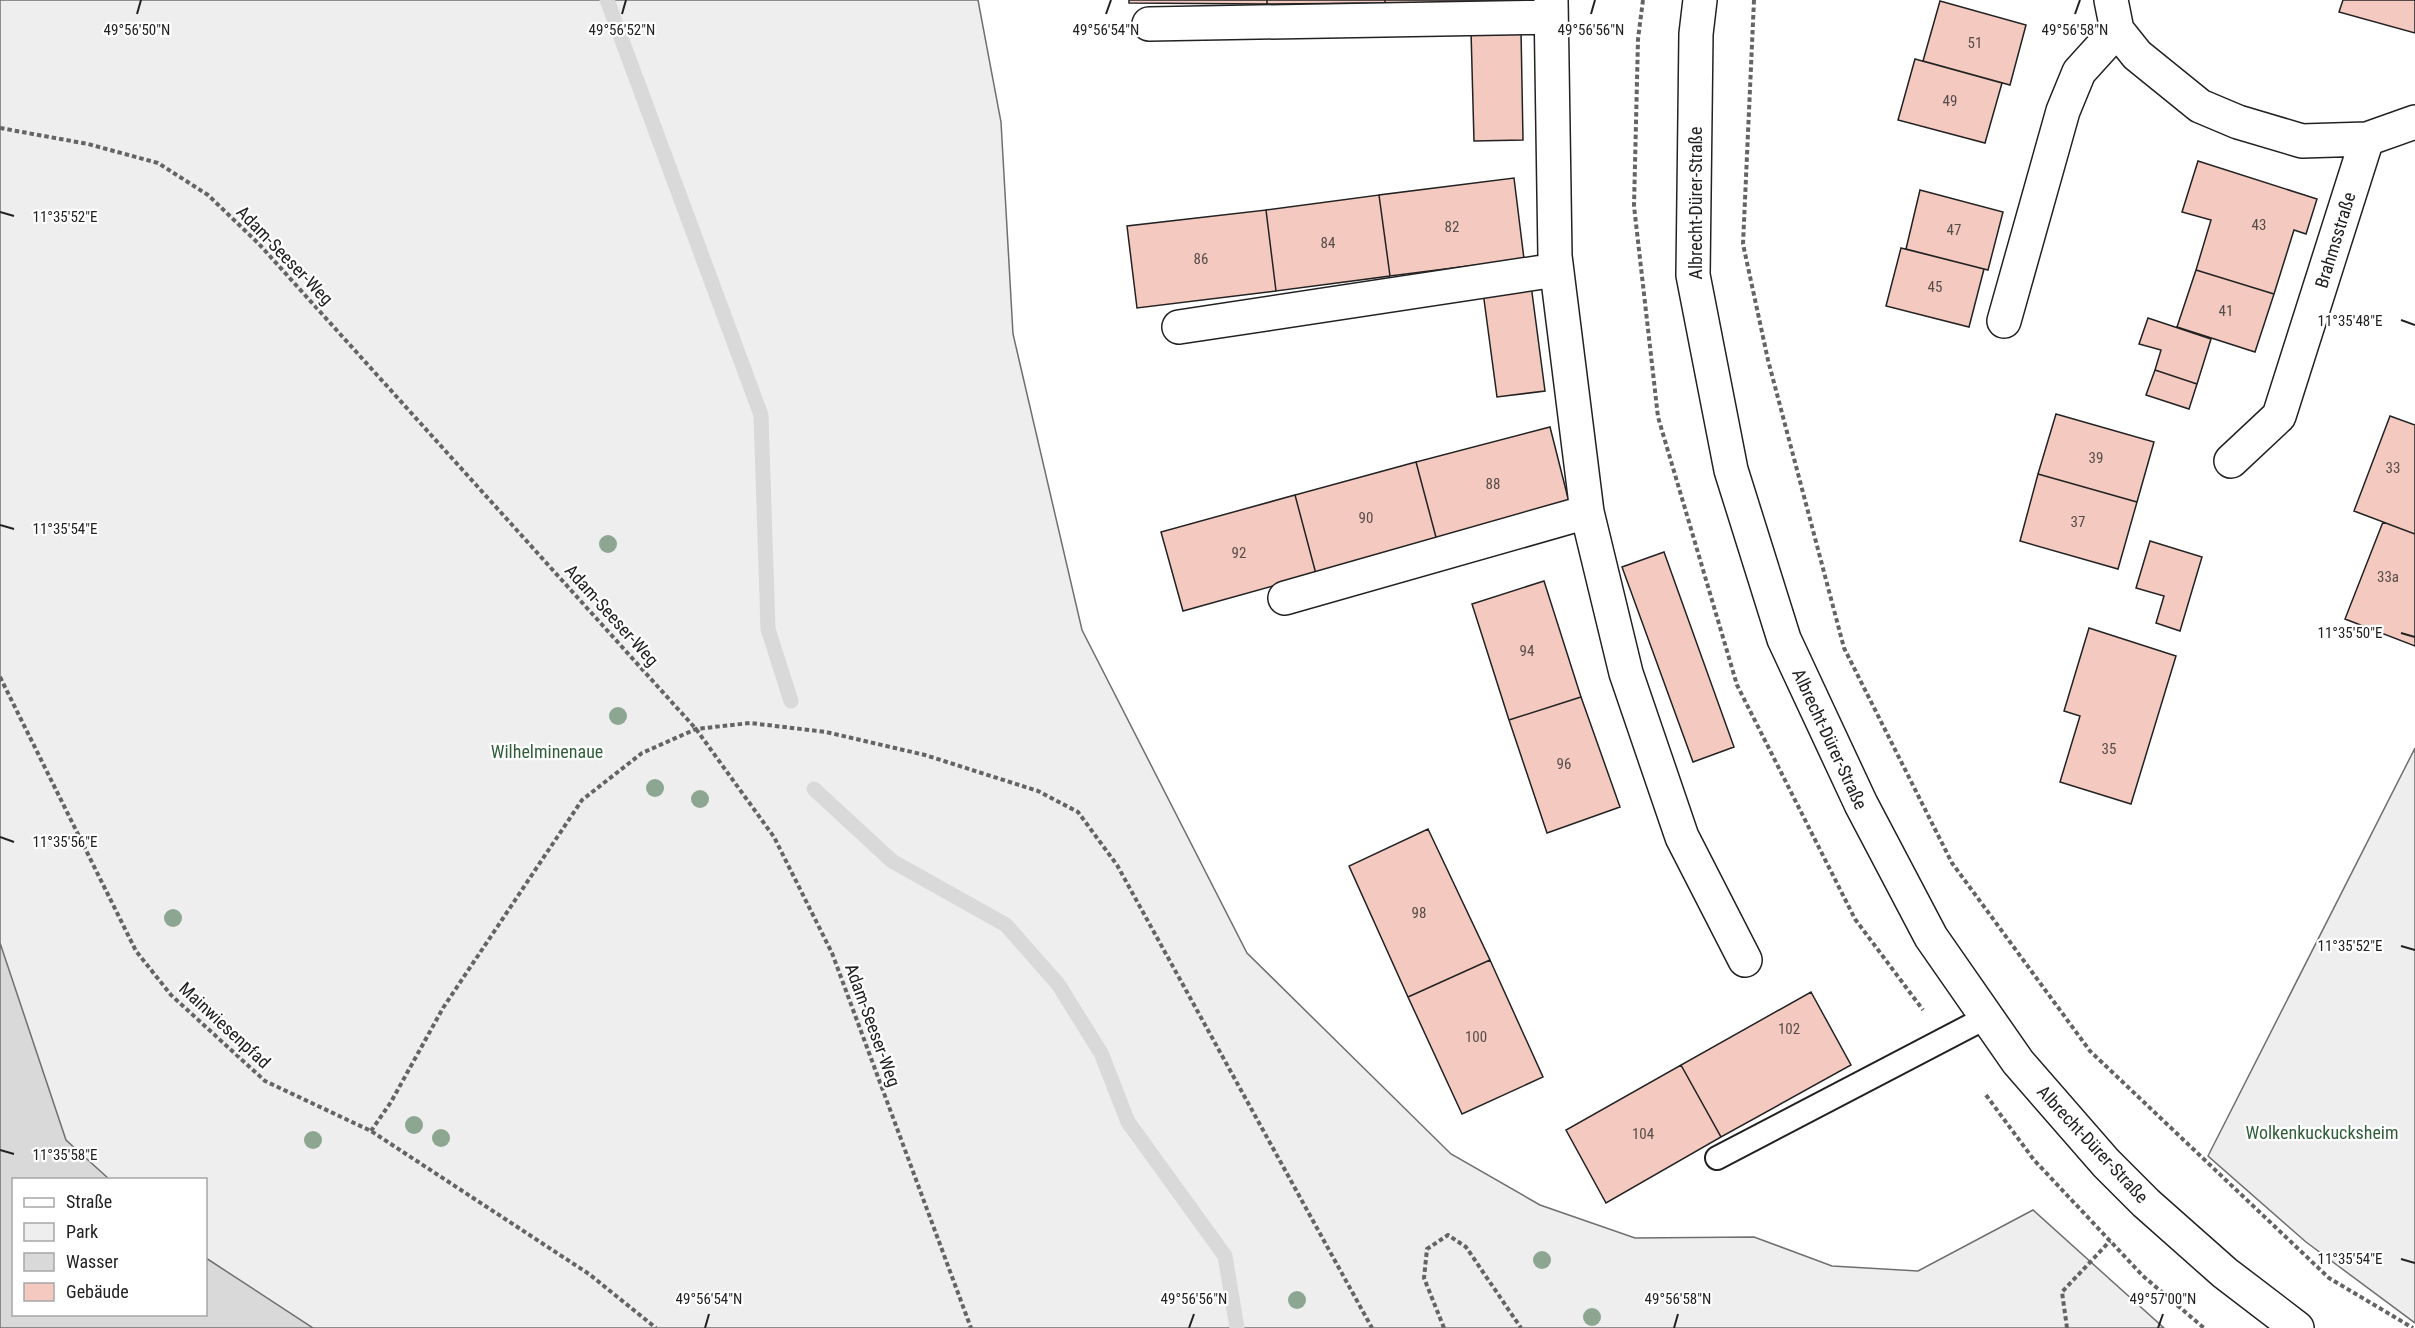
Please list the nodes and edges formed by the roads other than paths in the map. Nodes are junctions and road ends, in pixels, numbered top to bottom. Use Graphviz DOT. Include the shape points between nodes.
graph roads {
  1 [pos="1700,0"];
  2 [pos="1551,9"];
  3 [pos="2114,15"];
  4 [pos="1149,24"];
  5 [pos="2415,122"];
  6 [pos="2367,139"];
  7 [pos="1557,270"];
  8 [pos="2004,321"];
  9 [pos="1179,327"];
  10 [pos="2232,461"];
  11 [pos="1587,512"];
  12 [pos="1285,598"];
  13 [pos="1745,960"];
  14 [pos="1987,1017"];
  15 [pos="1717,1158"];
  16 [pos="2297,1328"];
  1 -- 14 [label="street, Albrecht-Dürer-Straße" via="1696,34 1693,275 1731,470 1784,639 1861,804 1931,937"];
  2 -- 4 [label="street"];
  2 -- 7 [label="street"];
  3 -- 6 [label="street" via="2137,55 2200,106 2302,141"];
  3 -- 8 [label="street" via="2079,72 2063,111"];
  5 -- 6 [label="street"];
  6 -- 10 [label="street, Brahmsstraße" via="2279,416"];
  7 -- 9 [label="street"];
  7 -- 11 [label="street"];
  11 -- 12 [label="street"];
  11 -- 13 [label="street" via="1626,673 1682,837"];
  14 -- 15 [label="lane"];
  14 -- 16 [label="street, Albrecht-Dürer-Straße" via="2018,1062 2106,1163 2186,1239"];
}
